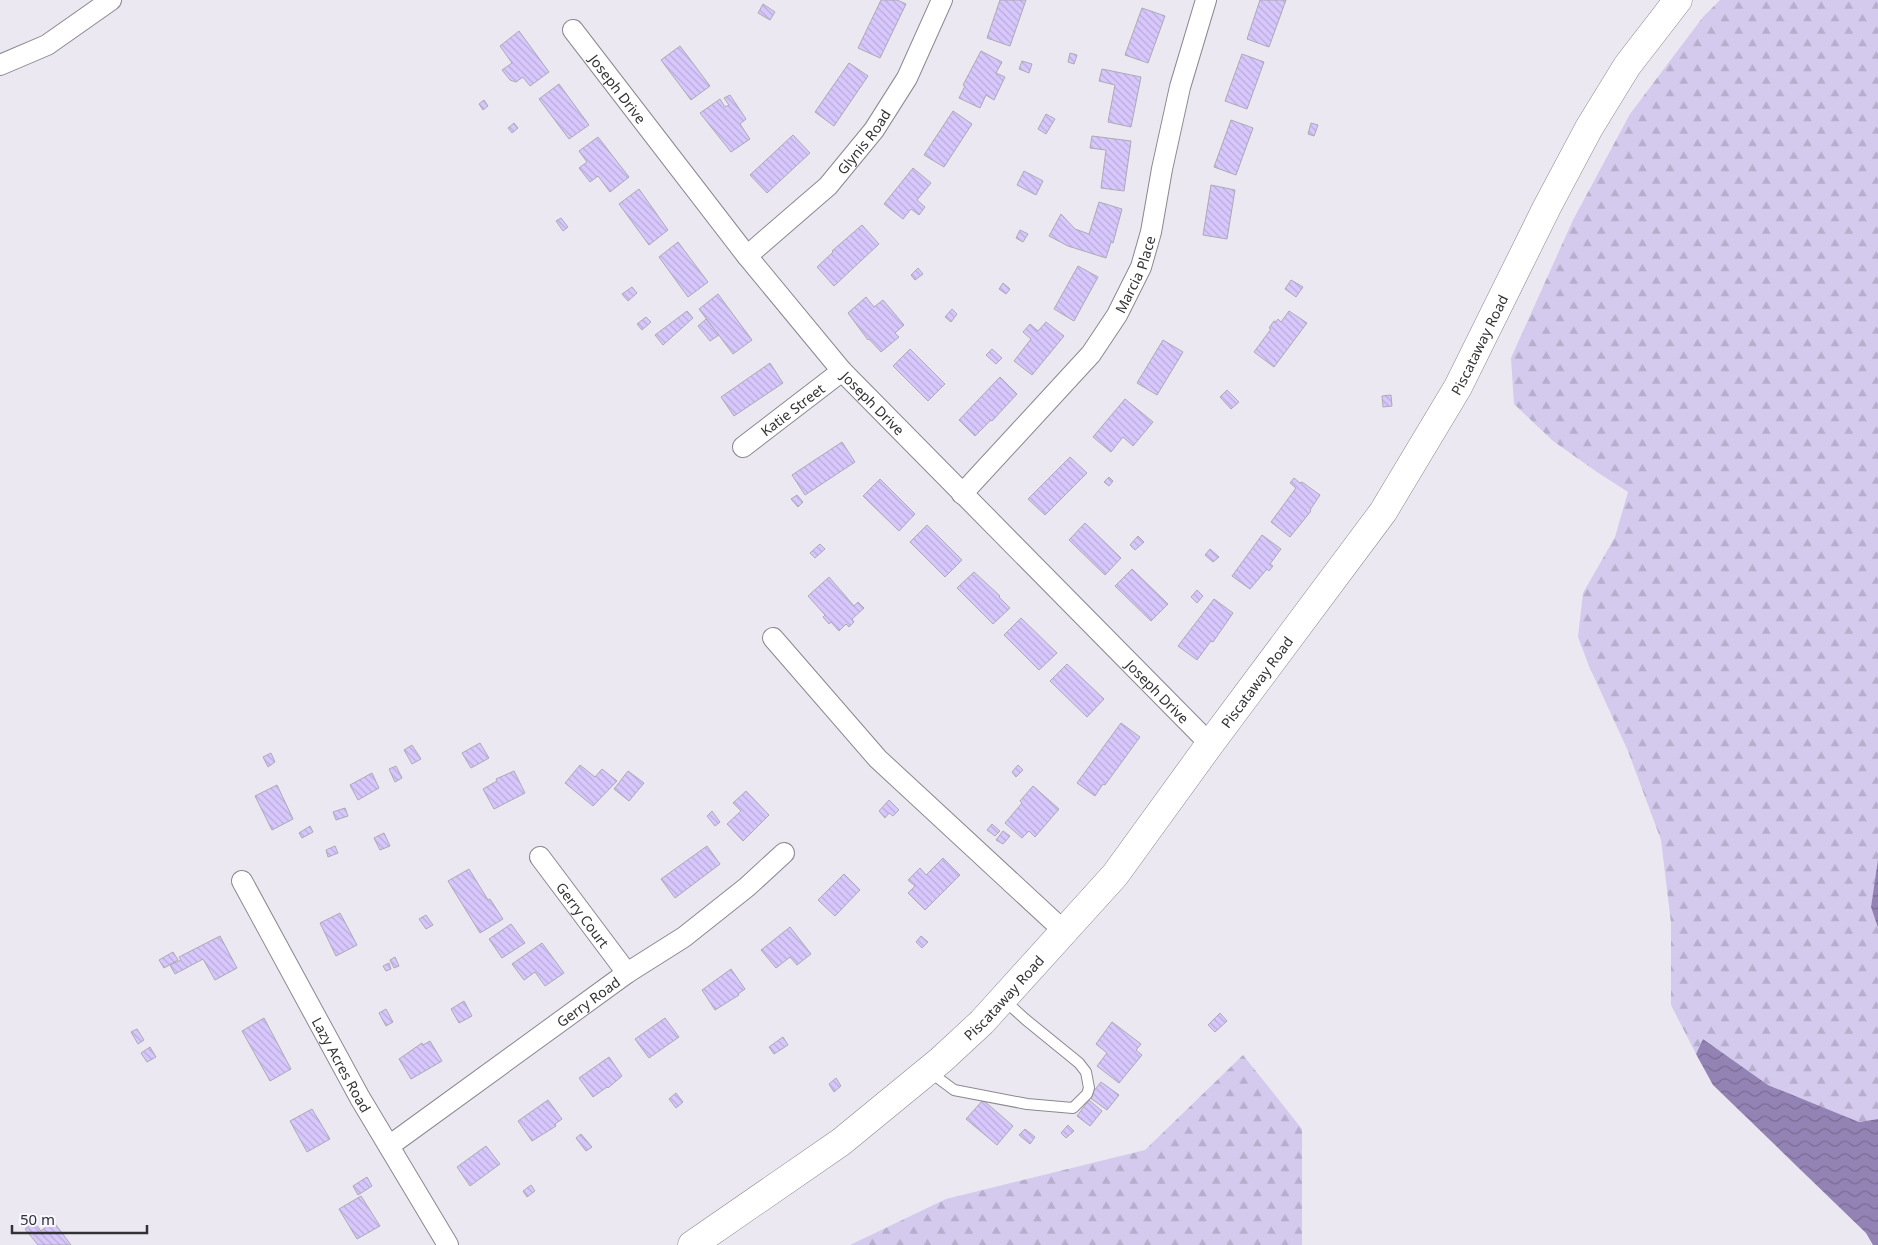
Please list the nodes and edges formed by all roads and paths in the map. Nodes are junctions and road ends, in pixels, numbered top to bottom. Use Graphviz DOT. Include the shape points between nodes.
graph roads {
  1 [pos="111,0"];
  2 [pos="942,0"];
  3 [pos="1206,0"];
  4 [pos="1678,0"];
  5 [pos="573,30"];
  6 [pos="0,64"];
  7 [pos="747,256"];
  8 [pos="842,371"];
  9 [pos="743,447"];
  10 [pos="962,494"];
  11 [pos="773,638"];
  12 [pos="1210,744"];
  13 [pos="784,853"];
  14 [pos="540,857"];
  15 [pos="242,881"];
  16 [pos="1065,932"];
  17 [pos="627,974"];
  18 [pos="1003,999"];
  19 [pos="928,1070"];
  20 [pos="389,1146"];
  21 [pos="448,1245"];
  22 [pos="692,1245"];
  1 -- 6 [label="street" via="47,45"];
  2 -- 7 [label="street, Glynis Road" via="907,78 874,130 828,186"];
  3 -- 10 [label="street, Marcia Place" via="1180,86 1141,267 1117,315 1091,354"];
  4 -- 12 [label="main road, Piscataway Road" via="1627,66 1588,128 1458,387 1383,512"];
  5 -- 7 [label="street, Joseph Drive"];
  7 -- 8 [label="street, Joseph Drive"];
  8 -- 9 [label="street, Katie Street"];
  8 -- 10 [label="street, Joseph Drive"];
  10 -- 12 [label="street, Joseph Drive"];
  11 -- 16 [label="street" via="878,759"];
  12 -- 16 [label="main road, Piscataway Road" via="1115,875"];
  13 -- 17 [label="street, Gerry Road" via="691,931"];
  14 -- 17 [label="street, Gerry Court"];
  15 -- 20 [label="street, Lazy Acres Road" via="309,1007"];
  16 -- 18 [label="main road, Piscataway Road"];
  17 -- 20 [label="street, Gerry Road"];
  18 -- 19 [label="main road, Piscataway Road"];
  18 -- 19 [label="lane" via="1086,1072 1089,1088 1081,1102 1074,1108 1027,1104 954,1090"];
  19 -- 22 [label="main road, Piscataway Road" via="841,1142"];
  20 -- 21 [label="street, Lazy Acres Road"];
}
